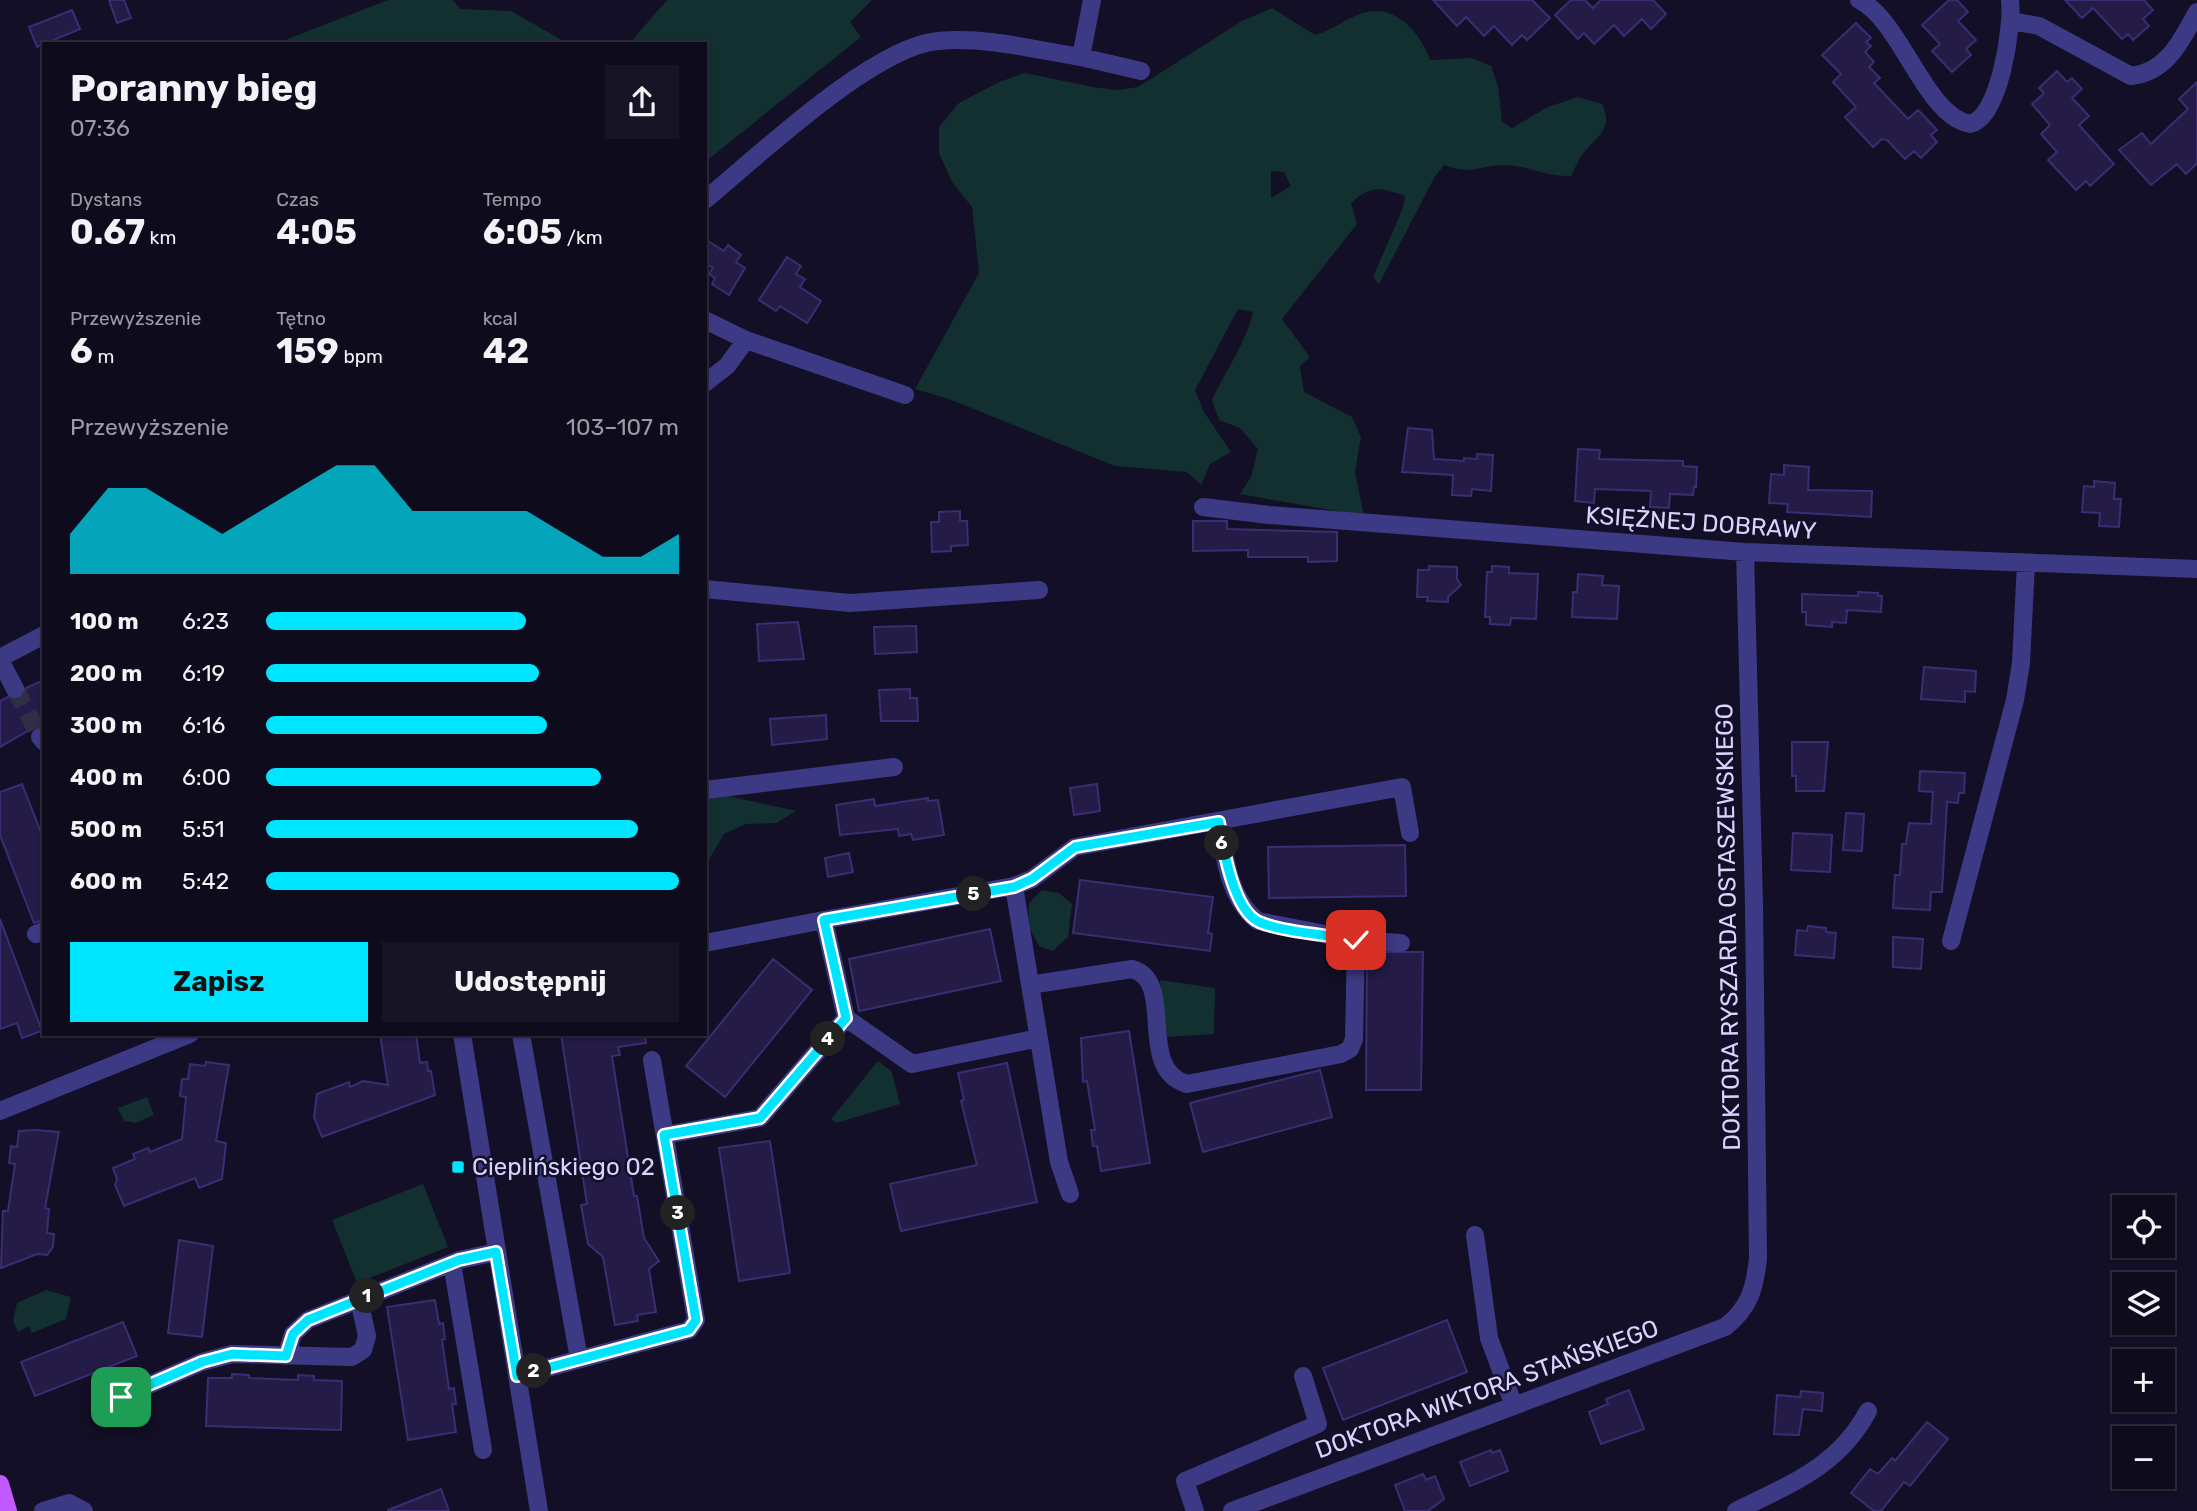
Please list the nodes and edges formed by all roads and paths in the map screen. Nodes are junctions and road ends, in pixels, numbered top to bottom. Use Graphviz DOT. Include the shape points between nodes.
graph roads {
  1 [pos="1091,0"];
  2 [pos="1859,0"];
  3 [pos="2010,0"];
  4 [pos="2197,12"];
  5 [pos="2012,21"];
  6 [pos="1081,57"];
  7 [pos="1141,71"];
  8 [pos="707,198"];
  9 [pos="707,321"];
  10 [pos="746,340"];
  11 [pos="707,381"];
  12 [pos="905,395"];
  13 [pos="1203,507"];
  14 [pos="1745,552"];
  15 [pos="2026,563"];
  16 [pos="2197,569"];
  17 [pos="707,589"];
  18 [pos="1039,590"];
  19 [pos="42,636"];
  20 [pos="0,659"];
  21 [pos="15,689"];
  22 [pos="894,767"];
  23 [pos="707,790"];
  24 [pos="1219,822"];
  25 [pos="1410,833"];
  26 [pos="1014,887"];
  27 [pos="824,920"];
  28 [pos="1356,940"];
  29 [pos="1951,941"];
  30 [pos="707,943"];
  31 [pos="1401,943"];
  32 [pos="1030,985"];
  33 [pos="846,1018"];
  34 [pos="185,1036"];
  35 [pos="462,1036"];
  36 [pos="521,1036"];
  37 [pos="1039,1038"];
  38 [pos="652,1060"];
  39 [pos="0,1111"];
  40 [pos="664,1135"];
  41 [pos="1070,1194"];
  42 [pos="1475,1235"];
  43 [pos="496,1252"];
  44 [pos="452,1263"];
  45 [pos="359,1300"];
  46 [pos="1749,1300"];
  47 [pos="286,1356"];
  48 [pos="579,1359"];
  49 [pos="517,1376"];
  50 [pos="1303,1376"];
  51 [pos="121,1397"];
  52 [pos="1514,1406"];
  53 [pos="1868,1411"];
  54 [pos="483,1450"];
  55 [pos="0,1484"];
  56 [pos="8,1511"];
  57 [pos="43,1511"];
  58 [pos="83,1511"];
  59 [pos="539,1511"];
  60 [pos="1195,1511"];
  61 [pos="1232,1511"];
  62 [pos="1735,1511"];
  1 -- 6 [label="street"];
  2 -- 5 [label="street" via="1881,16 1908,61 1955,118 1965,123 1976,123 1996,91"];
  3 -- 5 [label="street"];
  4 -- 5 [label="street" via="2166,61 2152,71 2131,76 2039,26"];
  6 -- 7 [label="street"];
  6 -- 8 [label="street" via="974,40 935,41 895,55 831,97"];
  9 -- 10 [label="street"];
  10 -- 11 [label="street" via="727,366"];
  10 -- 12 [label="street"];
  13 -- 14 [label="street, KSIĘŻNEJ DOBRAWY"];
  14 -- 15 [label="street, KSIĘŻNEJ DOBRAWY"];
  14 -- 46 [label="street, DOKTORA RYSZARDA OSTASZEWSKIEGO" via="1758,1244"];
  15 -- 16 [label="street, KSIĘŻNEJ DOBRAWY"];
  15 -- 29 [label="street" via="2015,700"];
  17 -- 18 [label="street" via="850,603"];
  19 -- 20 [label="street"];
  20 -- 21 [label="street"];
  22 -- 23 [label="street"];
  24 -- 25 [label="street" via="1402,787"];
  24 -- 26 [label="street" via="1075,847"];
  24 -- 28 [label="street" via="1227,872 1252,917"];
  26 -- 27 [label="street"];
  26 -- 32 [label="street"];
  27 -- 30 [label="street"];
  27 -- 33 [label="street"];
  28 -- 31 [label="street"];
  28 -- 32 [label="street" via="1350,1049 1187,1084 1176,1081 1164,1068 1151,984 1140,971"];
  32 -- 37 [label="street"];
  33 -- 37 [label="street" via="912,1064"];
  33 -- 40 [label="street" via="760,1118"];
  34 -- 39 [label="street"];
  35 -- 43 [label="street"];
  36 -- 48 [label="street"];
  37 -- 41 [label="street" via="1059,1162"];
  38 -- 40 [label="street"];
  40 -- 48 [label="street" via="696,1320 689,1330"];
  42 -- 52 [label="street" via="1489,1338"];
  43 -- 44 [label="street"];
  43 -- 49 [label="street"];
  44 -- 45 [label="street"];
  44 -- 54 [label="street"];
  45 -- 47 [label="street" via="308,1320 293,1334"];
  45 -- 47 [label="street" via="367,1336 363,1350 352,1357"];
  46 -- 52 [label="street, DOKTORA WIKTORA STAŃSKIEGO" via="1741,1315 1726,1327"];
  47 -- 51 [label="street" via="232,1354"];
  48 -- 49 [label="street"];
  49 -- 59 [label="street"];
  50 -- 60 [label="street" via="1318,1424 1185,1481"];
  52 -- 61 [label="street, DOKTORA WIKTORA STAŃSKIEGO"];
  53 -- 62 [label="street" via="1857,1431 1820,1469"];
  55 -- 56 [label="main road"];
  57 -- 58 [label="street" via="69,1503"];
}
